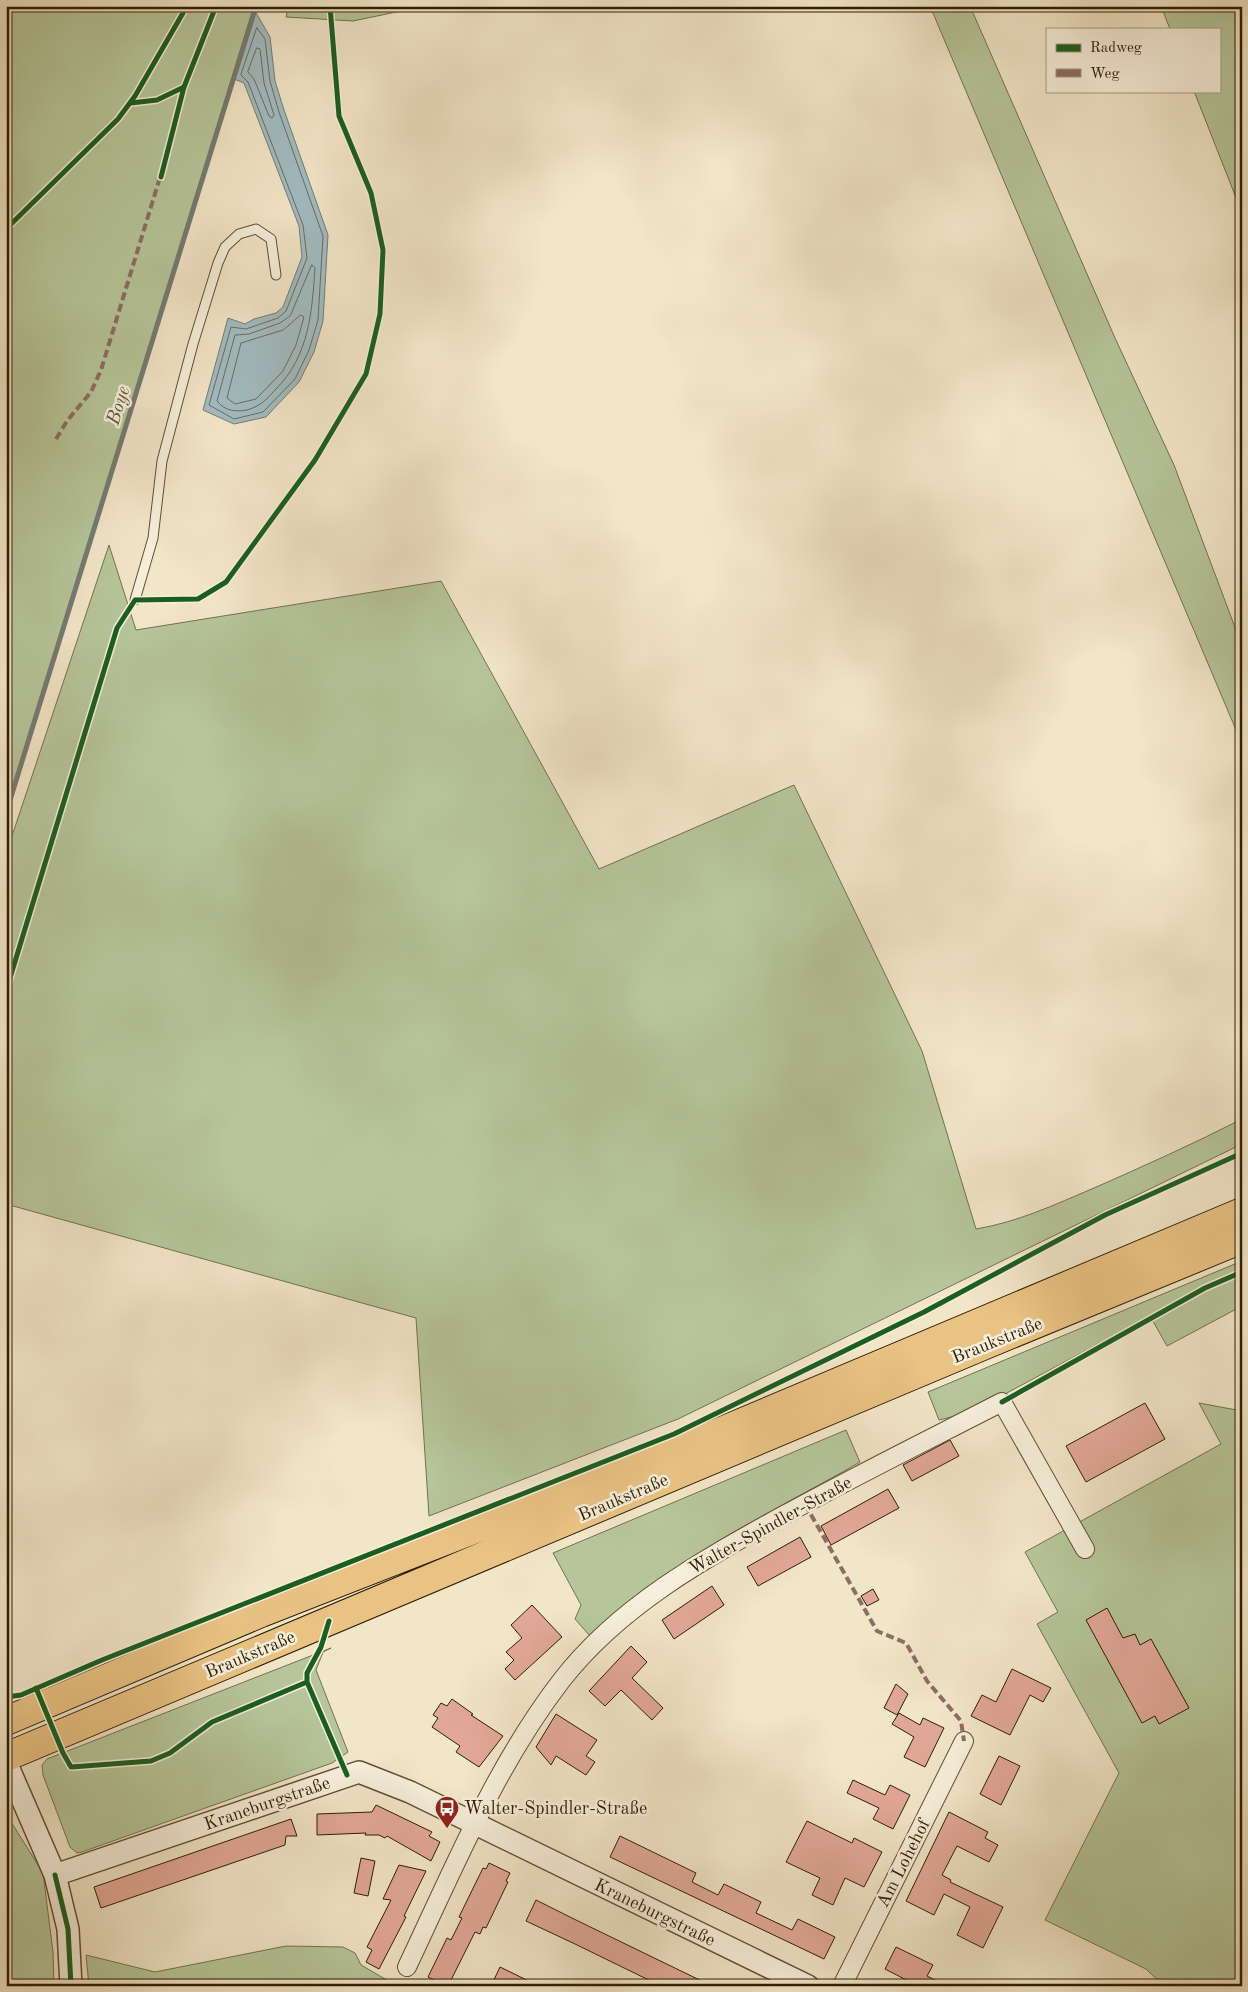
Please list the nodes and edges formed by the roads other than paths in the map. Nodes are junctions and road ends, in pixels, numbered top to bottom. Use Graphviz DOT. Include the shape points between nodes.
graph roads {
  1 [pos="276,275"];
  2 [pos="135,600"];
  3 [pos="1242,1212"];
  4 [pos="1242,1239"];
  5 [pos="1085,1549"];
  6 [pos="6,1721"];
  7 [pos="964,1740"];
  8 [pos="6,1757"];
  9 [pos="6,1762"];
  10 [pos="475,1825"];
  11 [pos="55,1875"];
  12 [pos="407,1967"];
  13 [pos="71,1986"];
  14 [pos="808,1986"];
  15 [pos="842,1986"];
  1 -- 2 [label="lane" via="271,239 256,229 239,234 225,247 218,262 162,461 153,538"];
  3 -- 6 [label="main road, Braukstraße" via="676,1450 261,1613"];
  4 -- 8 [label="main road, Braukstraße"];
  5 -- 10 [label="street, Walter-Spindler-Straße" via="1002,1402 705,1558 618,1620 562,1681 508,1761"];
  7 -- 15 [label="street, Am Lohehof"];
  9 -- 11 [label="street"];
  10 -- 11 [label="street, Kraneburgstraße" via="410,1792 359,1772"];
  10 -- 12 [label="street"];
  10 -- 14 [label="street, Kraneburgstraße"];
  11 -- 13 [label="street" via="68,1929"];
}
